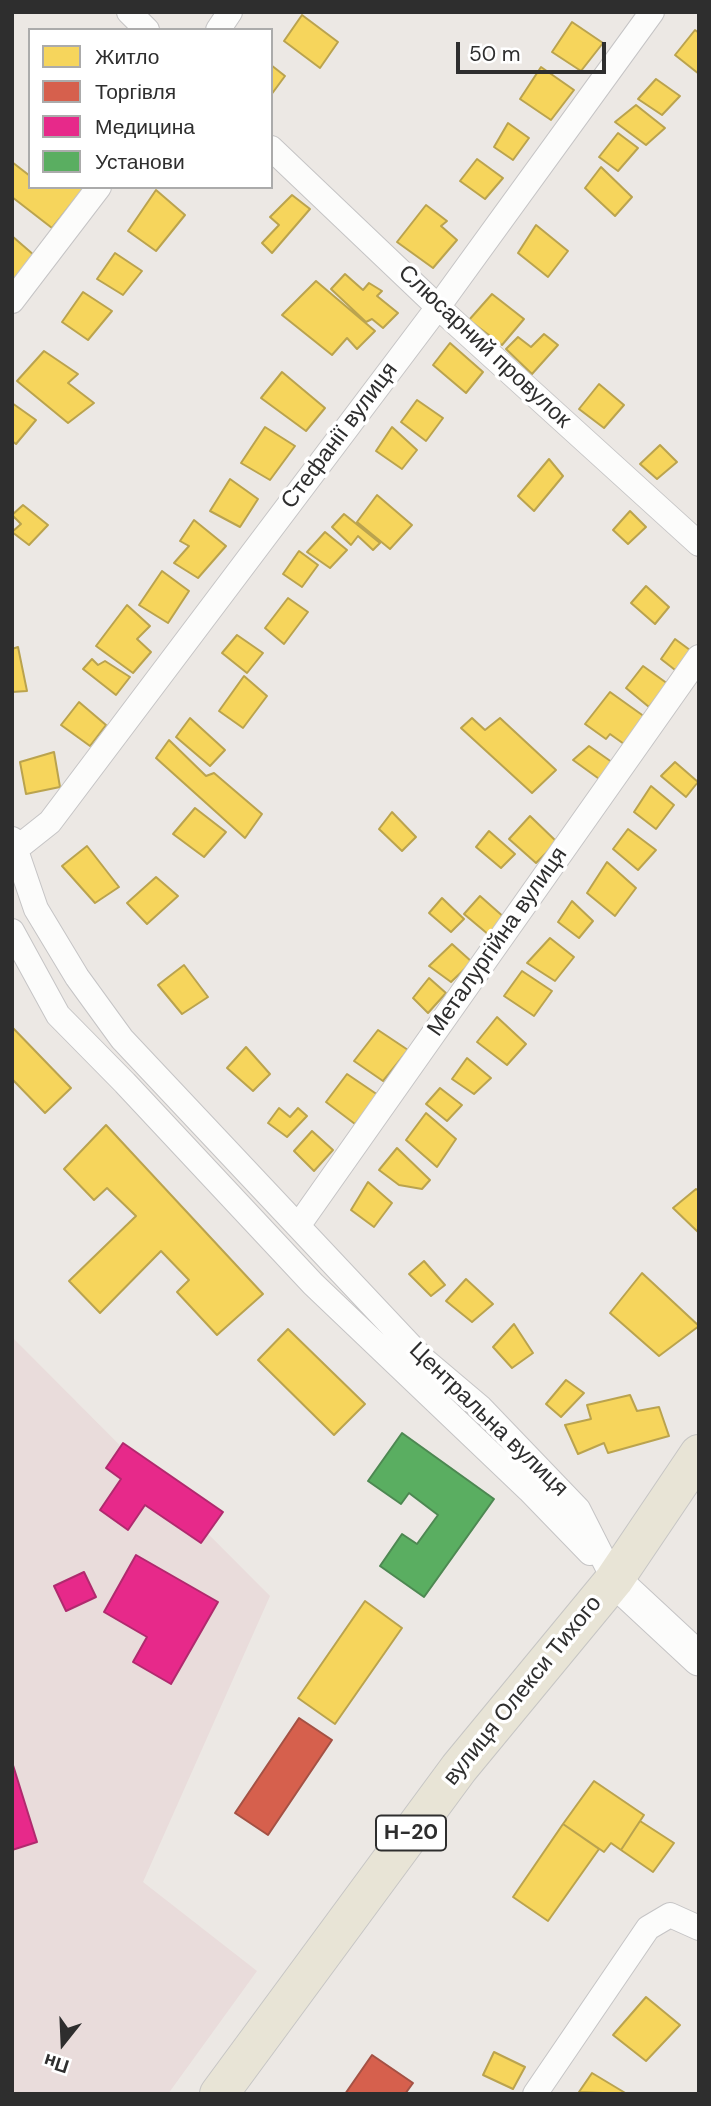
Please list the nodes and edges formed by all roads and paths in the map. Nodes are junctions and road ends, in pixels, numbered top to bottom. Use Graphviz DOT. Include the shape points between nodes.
graph roads {
  1 [pos="129,12"];
  2 [pos="230,12"];
  3 [pos="652,12"];
  4 [pos="145,28"];
  5 [pos="219,28"];
  6 [pos="273,150"];
  7 [pos="97,189"];
  8 [pos="12,301"];
  9 [pos="438,307"];
  10 [pos="699,544"];
  11 [pos="699,657"];
  12 [pos="14,848"];
  13 [pos="12,931"];
  14 [pos="12,969"];
  15 [pos="58,1015"];
  16 [pos="298,1226"];
  17 [pos="699,1454"];
  18 [pos="614,1580"];
  19 [pos="699,1659"];
  20 [pos="699,1928"];
  21 [pos="219,2094"];
  22 [pos="535,2094"];
  1 -- 4 [label="street"];
  2 -- 5 [label="street"];
  3 -- 9 [label="street, Стефанії вулиця"];
  6 -- 9 [label="street, Слюсарний провулок"];
  7 -- 8 [label="street"];
  9 -- 10 [label="street, Слюсарний провулок"];
  9 -- 12 [label="street, Стефанії вулиця" via="50,822"];
  11 -- 16 [label="street, Металургійна вулиця"];
  12 -- 16 [label="street, Центральна вулиця" via="36,909 122,1039"];
  13 -- 15 [label="street, Центральна вулиця"];
  14 -- 15 [label="street"];
  15 -- 18 [label="street, Центральна вулиця" via="313,1284 567,1527"];
  16 -- 18 [label="street, Центральна вулиця" via="424,1359 481,1408 578,1509"];
  17 -- 18 [label="main road, вулиця Олекси Тихого / Н-20"];
  18 -- 19 [label="main road"];
  18 -- 21 [label="main road, вулиця Олекси Тихого / Н-20" via="458,1768"];
  20 -- 22 [label="street" via="670,1915 648,1928"];
}
